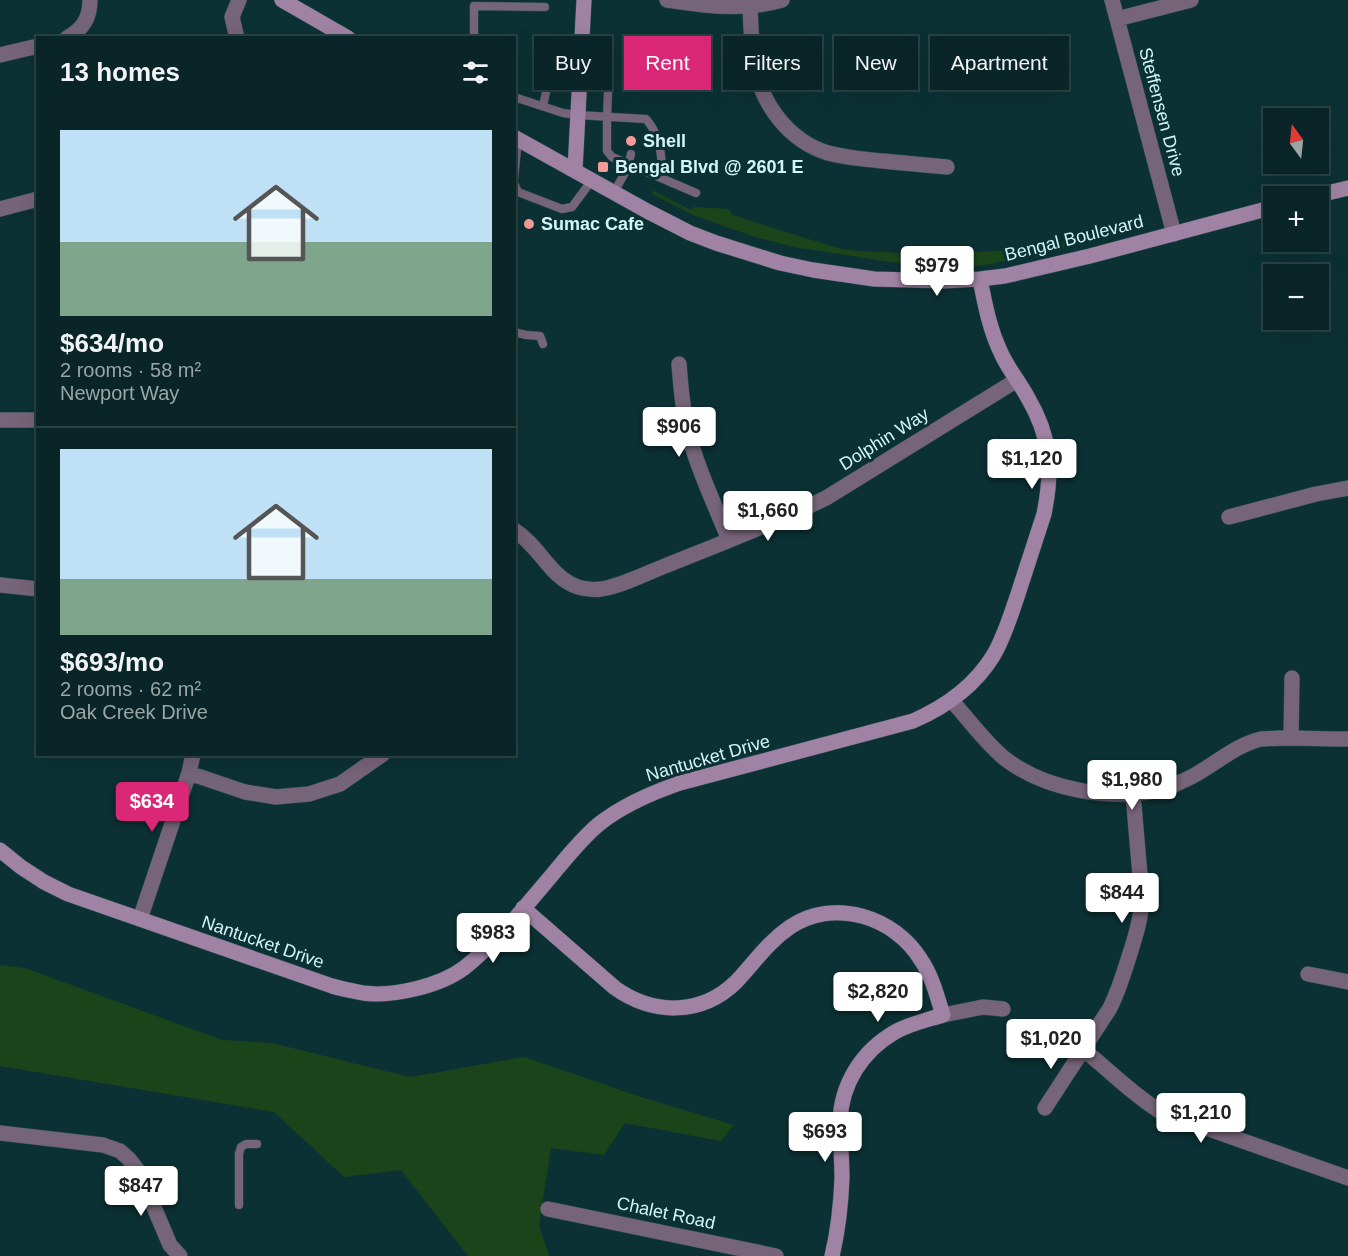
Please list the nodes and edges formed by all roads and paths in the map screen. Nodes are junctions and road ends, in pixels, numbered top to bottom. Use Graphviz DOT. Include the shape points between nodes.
graph roads {
  1 [pos="90,0"];
  2 [pos="239,0"];
  3 [pos="282,0"];
  4 [pos="584,0"];
  5 [pos="668,0"];
  6 [pos="782,0"];
  7 [pos="1112,0"];
  8 [pos="1191,0"];
  9 [pos="750,6"];
  10 [pos="545,7"];
  11 [pos="1118,19"];
  12 [pos="70,36"];
  13 [pos="237,36"];
  14 [pos="345,36"];
  15 [pos="474,36"];
  16 [pos="36,46"];
  17 [pos="0,55"];
  18 [pos="546,90"];
  19 [pos="608,90"];
  20 [pos="516,98"];
  21 [pos="543,106"];
  22 [pos="578,115"];
  23 [pos="607,116"];
  24 [pos="633,118"];
  25 [pos="632,127"];
  26 [pos="516,138"];
  27 [pos="631,154"];
  28 [pos="629,163"];
  29 [pos="947,167"];
  30 [pos="574,170"];
  31 [pos="661,178"];
  32 [pos="592,180"];
  33 [pos="516,186"];
  34 [pos="1348,188"];
  35 [pos="614,192"];
  36 [pos="696,193"];
  37 [pos="1329,193"];
  38 [pos="36,200"];
  39 [pos="0,209"];
  40 [pos="1263,210"];
  41 [pos="1174,234"];
  42 [pos="980,279"];
  43 [pos="516,332"];
  44 [pos="543,344"];
  45 [pos="679,364"];
  46 [pos="1017,380"];
  47 [pos="0,420"];
  48 [pos="36,420"];
  49 [pos="1348,488"];
  50 [pos="1229,517"];
  51 [pos="516,531"];
  52 [pos="729,540"];
  53 [pos="0,585"];
  54 [pos="36,589"];
  55 [pos="1292,678"];
  56 [pos="952,701"];
  57 [pos="1292,738"];
  58 [pos="1348,739"];
  59 [pos="193,756"];
  60 [pos="380,756"];
  61 [pos="189,773"];
  62 [pos="1133,794"];
  63 [pos="0,850"];
  64 [pos="524,908"];
  65 [pos="140,919"];
  66 [pos="1308,974"];
  67 [pos="1348,982"];
  68 [pos="1003,1009"];
  69 [pos="943,1015"];
  70 [pos="1084,1050"];
  71 [pos="1046,1108"];
  72 [pos="0,1132"];
  73 [pos="257,1144"];
  74 [pos="1348,1178"];
  75 [pos="238,1205"];
  76 [pos="548,1209"];
  77 [pos="180,1256"];
  78 [pos="777,1256"];
  79 [pos="832,1256"];
  1 -- 12 [label="street" via="82,27"];
  2 -- 13 [label="street" via="232,17"];
  3 -- 14 [label="street"];
  4 -- 22 [label="street"];
  5 -- 9 [label="street"];
  6 -- 9 [label="street"];
  7 -- 11 [label="street, Steffensen Drive"];
  8 -- 11 [label="street"];
  9 -- 29 [label="street" via="761,89 772,111 787,128 805,142 847,158"];
  10 -- 15 [label="lane" via="474,6"];
  11 -- 41 [label="street, Steffensen Drive"];
  16 -- 17 [label="street"];
  18 -- 21 [label="lane"];
  19 -- 23 [label="lane"];
  20 -- 21 [label="lane"];
  21 -- 22 [label="lane"];
  22 -- 23 [label="lane"];
  22 -- 30 [label="street"];
  23 -- 24 [label="lane"];
  23 -- 28 [label="lane" via="607,151"];
  24 -- 25 [label="lane"];
  24 -- 31 [label="lane" via="646,119 653,127 663,159"];
  26 -- 30 [label="street, Bengal Boulevard"];
  27 -- 28 [label="lane"];
  28 -- 31 [label="lane"];
  28 -- 35 [label="lane"];
  30 -- 32 [label="street, Bengal Boulevard"];
  31 -- 36 [label="lane"];
  32 -- 33 [label="lane" via="572,207 562,209 518,192"];
  32 -- 35 [label="street, Bengal Boulevard"];
  34 -- 37 [label="street"];
  35 -- 42 [label="street, Bengal Boulevard" via="690,233 780,263 874,279"];
  38 -- 39 [label="street"];
  40 -- 41 [label="street, Bengal Boulevard"];
  41 -- 42 [label="street, Bengal Boulevard"];
  42 -- 46 [label="street, Nantucket Drive" via="994,339"];
  43 -- 44 [label="lane" via="540,336"];
  45 -- 52 [label="street" via="690,439"];
  46 -- 52 [label="street, Dolphin Way" via="826,498"];
  46 -- 56 [label="street, Nantucket Drive" via="1041,423 1048,448 1046,504 1006,629 993,656"];
  47 -- 48 [label="street"];
  49 -- 50 [label="street"];
  51 -- 52 [label="street, Dolphin Way" via="563,580 580,588 600,589"];
  53 -- 54 [label="street"];
  55 -- 57 [label="street"];
  56 -- 62 [label="street" via="983,739 1033,776 1076,790"];
  56 -- 64 [label="street, Nantucket Drive" via="912,721 680,783 625,806 577,845"];
  57 -- 58 [label="street"];
  57 -- 62 [label="street" via="1263,739 1241,746 1189,778 1162,789"];
  59 -- 61 [label="street"];
  60 -- 61 [label="street" via="340,784 309,794 276,797 245,792"];
  61 -- 65 [label="street"];
  62 -- 70 [label="street" via="1142,898 1138,930 1116,996"];
  63 -- 65 [label="street, Nantucket Drive" via="60,890"];
  64 -- 65 [label="street, Nantucket Drive" via="462,969 431,984 398,993 365,993 332,986"];
  64 -- 69 [label="street" via="626,996 671,1009 696,1005 721,994 792,925 814,915 859,914 881,922 912,947 929,974"];
  66 -- 67 [label="street"];
  68 -- 69 [label="street" via="983,1007"];
  69 -- 79 [label="street" via="897,1031 878,1043 849,1080 842,1100 841,1198"];
  70 -- 71 [label="street"];
  70 -- 74 [label="street" via="1161,1112"];
  72 -- 77 [label="street" via="103,1145 120,1151 139,1172 170,1245"];
  73 -- 75 [label="lane" via="241,1147"];
  76 -- 78 [label="street, Chalet Road"];
}
